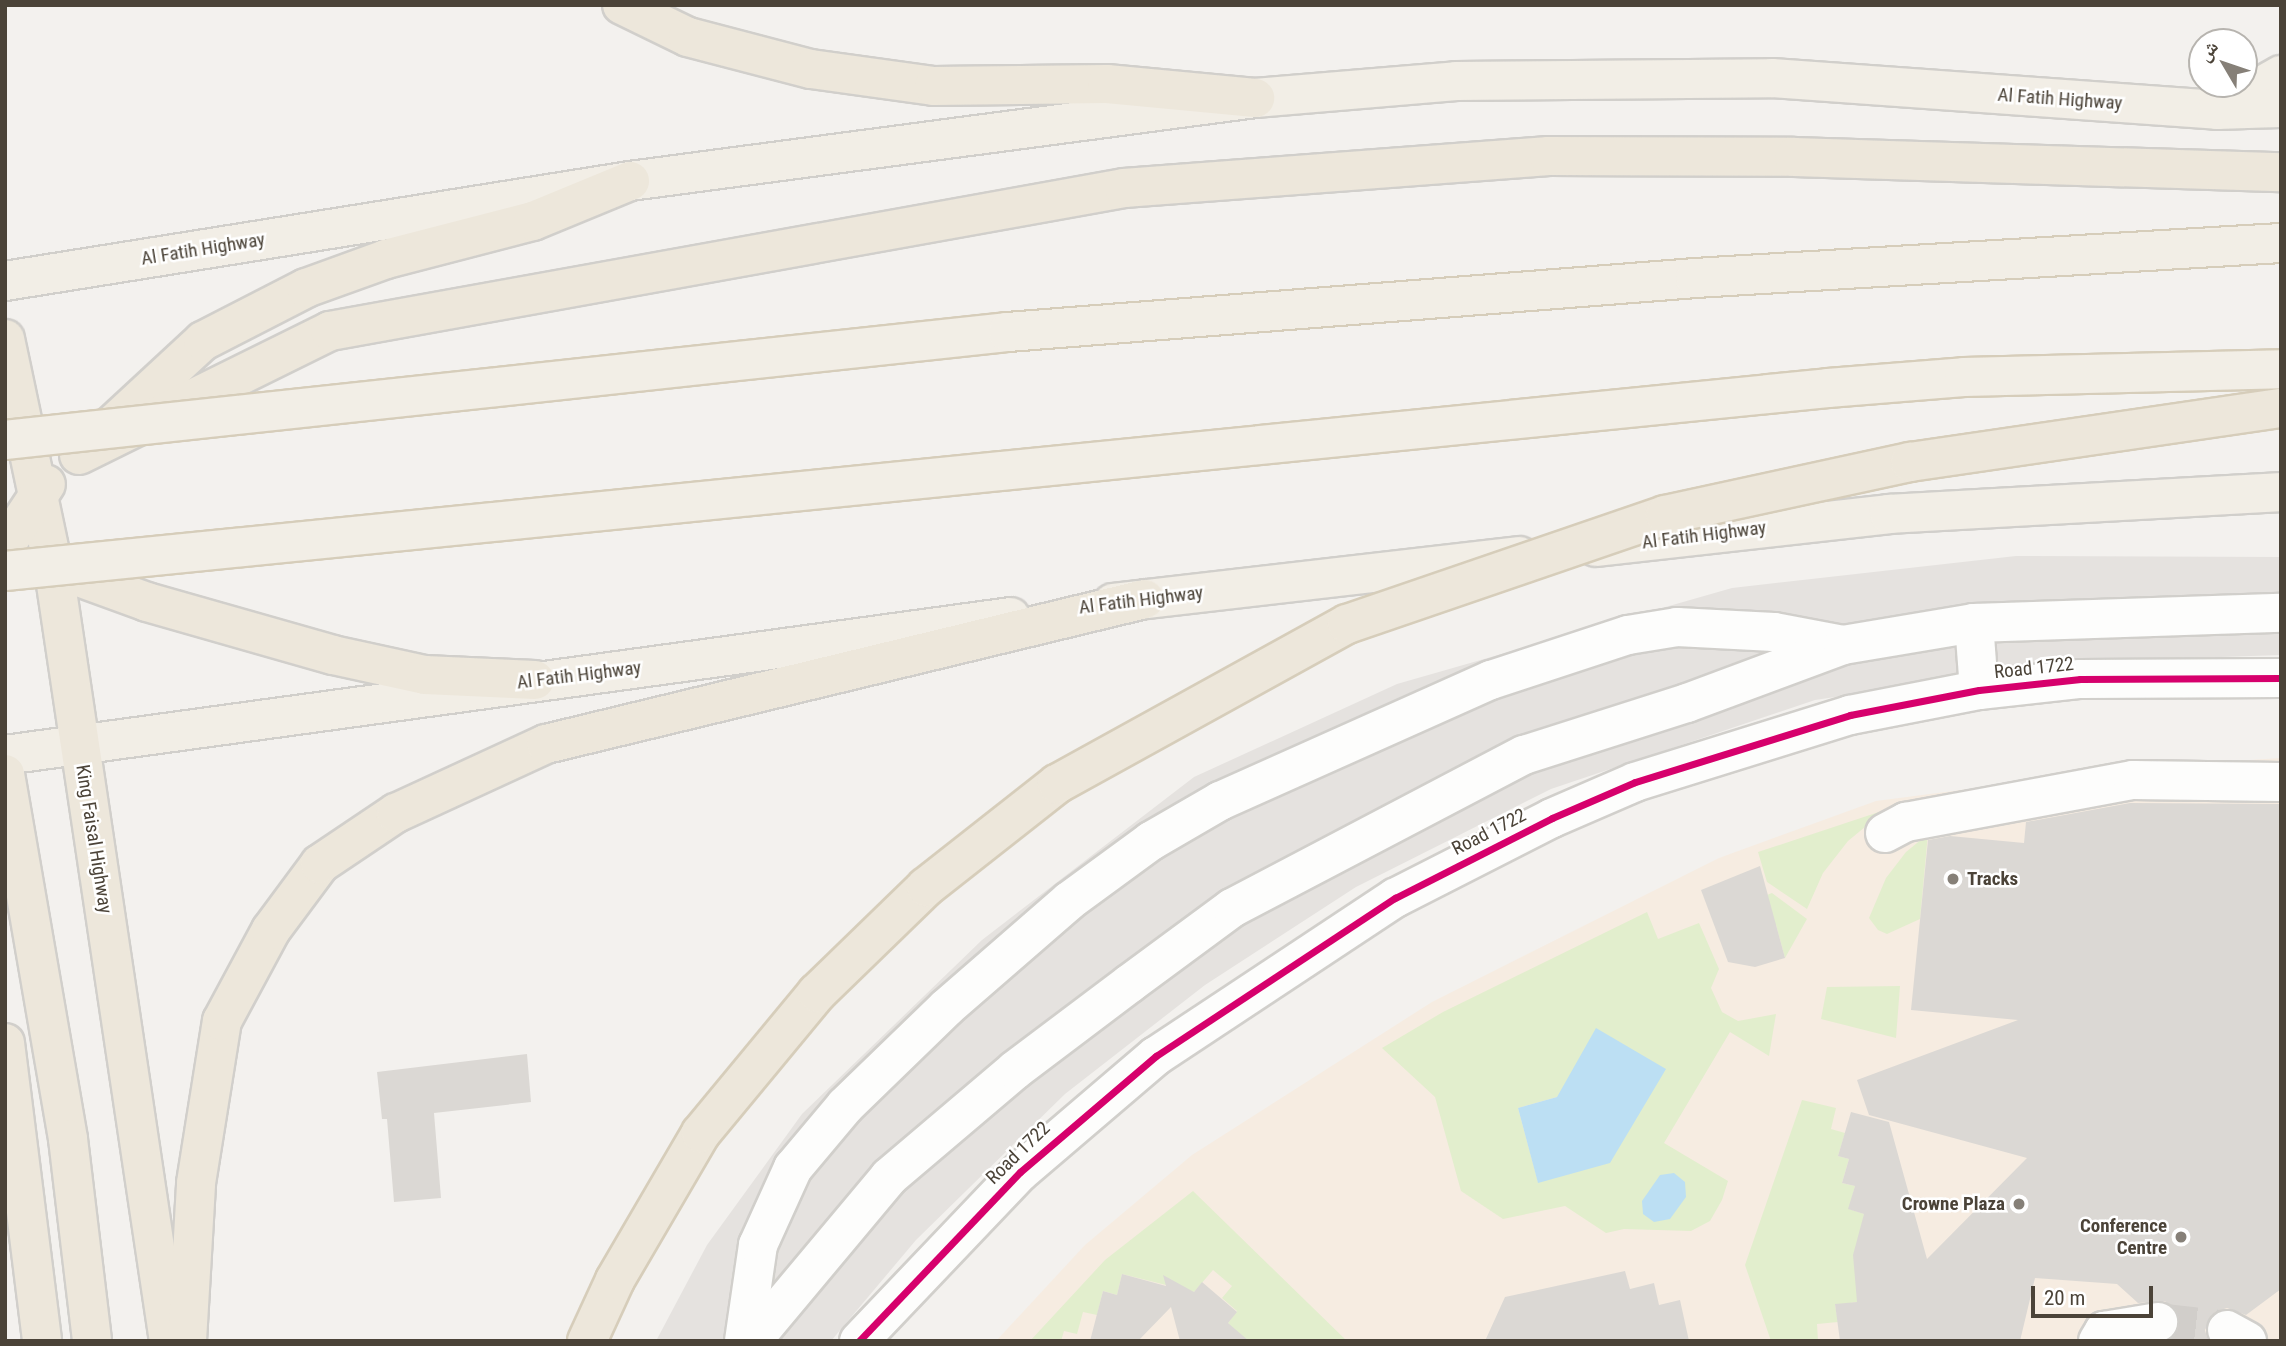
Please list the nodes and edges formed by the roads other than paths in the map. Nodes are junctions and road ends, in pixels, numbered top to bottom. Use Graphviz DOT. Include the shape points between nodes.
graph roads {
  1 [pos="622,5"];
  2 [pos="2281,75"];
  3 [pos="1255,98"];
  4 [pos="2281,108"];
  5 [pos="2217,110"];
  6 [pos="2281,172"];
  7 [pos="630,181"];
  8 [pos="2281,243"];
  9 [pos="5,281"];
  10 [pos="5,339"];
  11 [pos="2281,369"];
  12 [pos="2281,408"];
  13 [pos="5,440"];
  14 [pos="79,455"];
  15 [pos="38,491"];
  16 [pos="2281,492"];
  17 [pos="6,551"];
  18 [pos="54,571"];
  19 [pos="1145,599"];
  20 [pos="2281,613"];
  21 [pos="1974,623"];
  22 [pos="1843,645"];
  23 [pos="2281,678"];
  24 [pos="536,680"];
  25 [pos="1979,690"];
  26 [pos="80,744"];
  27 [pos="5,755"];
  28 [pos="5,774"];
  29 [pos="2281,782"];
  30 [pos="1885,833"];
  31 [pos="5,1042"];
  32 [pos="2158,1322"];
  33 [pos="42,1341"];
  34 [pos="92,1341"];
  35 [pos="169,1341"];
  36 [pos="187,1341"];
  37 [pos="587,1341"];
  38 [pos="744,1341"];
  39 [pos="752,1341"];
  40 [pos="859,1341"];
  41 [pos="2098,1341"];
  1 -- 3 [label="highway" via="688,37 811,69 934,86 1107,84"];
  2 -- 5 [label="main road"];
  3 -- 5 [label="main road, Al Fatih Highway" via="1456,80 1772,78"];
  3 -- 7 [label="main road, Al Fatih Highway"];
  4 -- 5 [label="main road, Al Fatih Highway"];
  6 -- 14 [label="highway" via="1819,158 1549,156 1124,188 330,331"];
  7 -- 9 [label="main road, Al Fatih Highway"];
  7 -- 14 [label="highway" via="533,221 386,259 306,288 203,341"];
  8 -- 13 [label="main road, bridge" via="1695,278 1008,332"];
  10 -- 15 [label="highway, King Faisal Highway"];
  11 -- 17 [label="main road, bridge" via="1964,377"];
  12 -- 37 [label="highway, bridge" via="1910,462 1665,515 1347,624 1154,730 1057,784 926,887 817,993 701,1133 615,1280"];
  14 -- 15 [label="highway"];
  15 -- 17 [label="highway"];
  15 -- 18 [label="highway, King Faisal Highway"];
  16 -- 19 [label="main road, Al Fatih Highway" via="1889,514"];
  17 -- 18 [label="highway"];
  18 -- 24 [label="highway" via="333,655 425,675"];
  18 -- 26 [label="highway, King Faisal Highway"];
  19 -- 24 [label="main road, Al Fatih Highway"];
  19 -- 36 [label="highway" via="546,744 396,813 320,864 271,930 222,1021 196,1183"];
  20 -- 21 [label="street"];
  21 -- 22 [label="street"];
  21 -- 25 [label="street"];
  22 -- 38 [label="street" via="1774,632 1677,627 1628,635 1491,680 1220,801 1151,841 1069,901 946,1008 845,1106 793,1167 758,1245"];
  22 -- 39 [label="street" via="1686,703 1524,755 1232,908 1015,1070 889,1177"];
  23 -- 25 [label="street, Road 1722" via="2080,679"];
  24 -- 26 [label="main road, Al Fatih Highway"];
  25 -- 40 [label="street, Road 1722" via="1850,715 1635,782 1552,818 1395,898 1156,1056 1082,1115 970,1222"];
  26 -- 27 [label="main road, Al Fatih Highway"];
  26 -- 35 [label="highway, King Faisal Highway"];
  28 -- 34 [label="highway" via="68,1139"];
  29 -- 30 [label="street" via="2133,780 1906,822"];
  31 -- 33 [label="highway"];
  32 -- 41 [label="street" via="2104,1331"];
}
